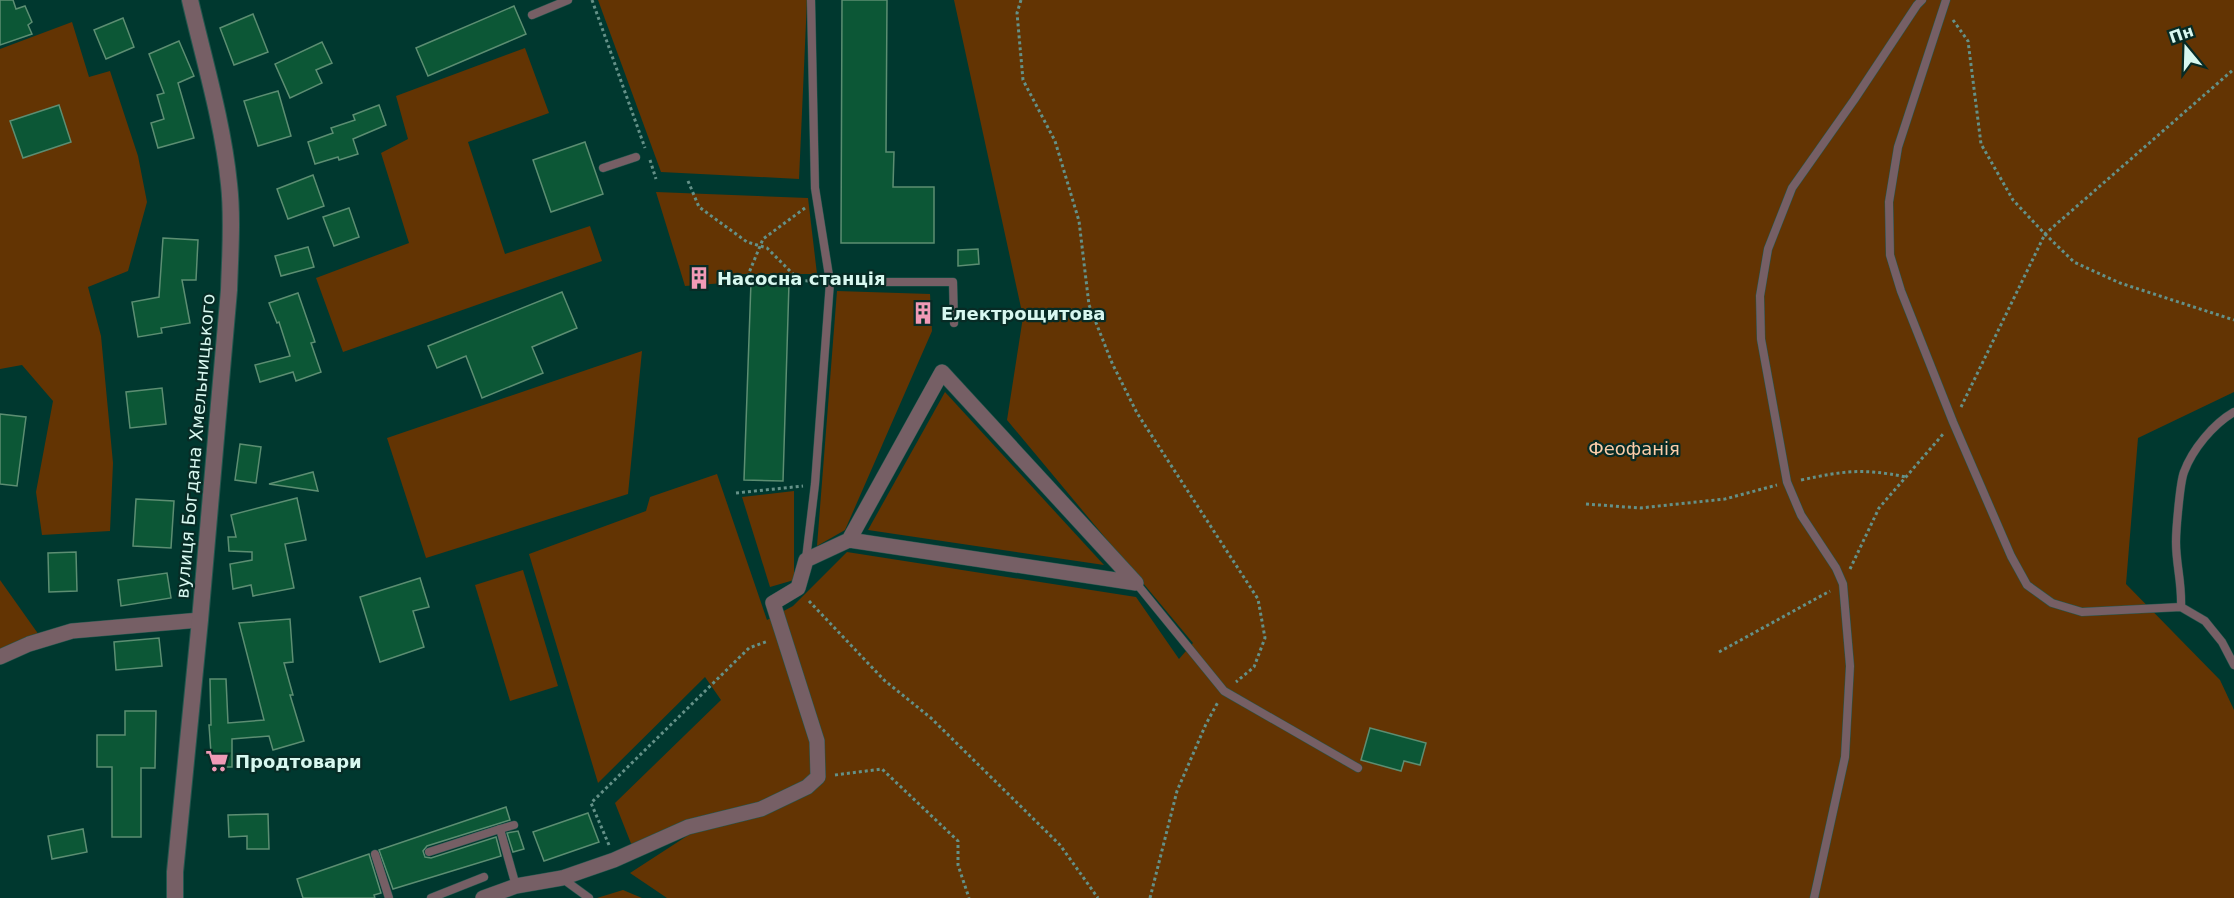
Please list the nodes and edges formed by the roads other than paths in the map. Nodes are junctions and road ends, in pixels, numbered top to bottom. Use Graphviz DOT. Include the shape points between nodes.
graph roads {
  1 [pos="190,0"];
  2 [pos="568,0"];
  3 [pos="811,0"];
  4 [pos="1922,0"];
  5 [pos="1944,3"];
  6 [pos="532,15"];
  7 [pos="636,157"];
  8 [pos="603,168"];
  9 [pos="830,282"];
  10 [pos="954,323"];
  11 [pos="2234,412"];
  12 [pos="849,540"];
  13 [pos="806,560"];
  14 [pos="1136,583"];
  15 [pos="2181,607"];
  16 [pos="200,620"];
  17 [pos="0,657"];
  18 [pos="2234,665"];
  19 [pos="1358,768"];
  20 [pos="514,825"];
  21 [pos="500,829"];
  22 [pos="429,852"];
  23 [pos="375,854"];
  24 [pos="484,877"];
  25 [pos="562,878"];
  26 [pos="516,886"];
  27 [pos="175,898"];
  28 [pos="389,898"];
  29 [pos="431,898"];
  30 [pos="483,898"];
  31 [pos="589,898"];
  32 [pos="1814,898"];
  1 -- 16 [label="street, вулиця Богдана Хмельницького" via="230,184 231,237"];
  2 -- 6 [label="lane"];
  3 -- 9 [label="lane" via="814,188"];
  4 -- 32 [label="lane" via="1792,188 1768,249 1760,296 1761,339 1787,482 1801,515 1843,584 1850,666 1845,757"];
  5 -- 15 [label="lane" via="1898,147 1890,202 1890,255 1901,291 1953,422 2027,585 2052,603 2082,612"];
  7 -- 8 [label="lane"];
  9 -- 10 [label="lane" via="953,282"];
  9 -- 13 [label="lane"];
  11 -- 15 [label="lane" via="2199,445 2184,473 2176,542"];
  12 -- 13 [label="street"];
  12 -- 14 [label="street"];
  12 -- 14 [label="street" via="942,372"];
  13 -- 25 [label="street" via="798,588 773,603 817,741 818,777 807,787 761,809 688,827"];
  14 -- 19 [label="lane" via="1224,691"];
  15 -- 18 [label="lane" via="2205,621 2223,642"];
  16 -- 17 [label="street" via="72,631"];
  16 -- 27 [label="street, вулиця Богдана Хмельницького"];
  20 -- 21 [label="lane"];
  21 -- 22 [label="lane"];
  21 -- 26 [label="lane"];
  23 -- 28 [label="lane"];
  24 -- 29 [label="lane"];
  25 -- 26 [label="street"];
  25 -- 31 [label="lane"];
  26 -- 30 [label="street"];
}
